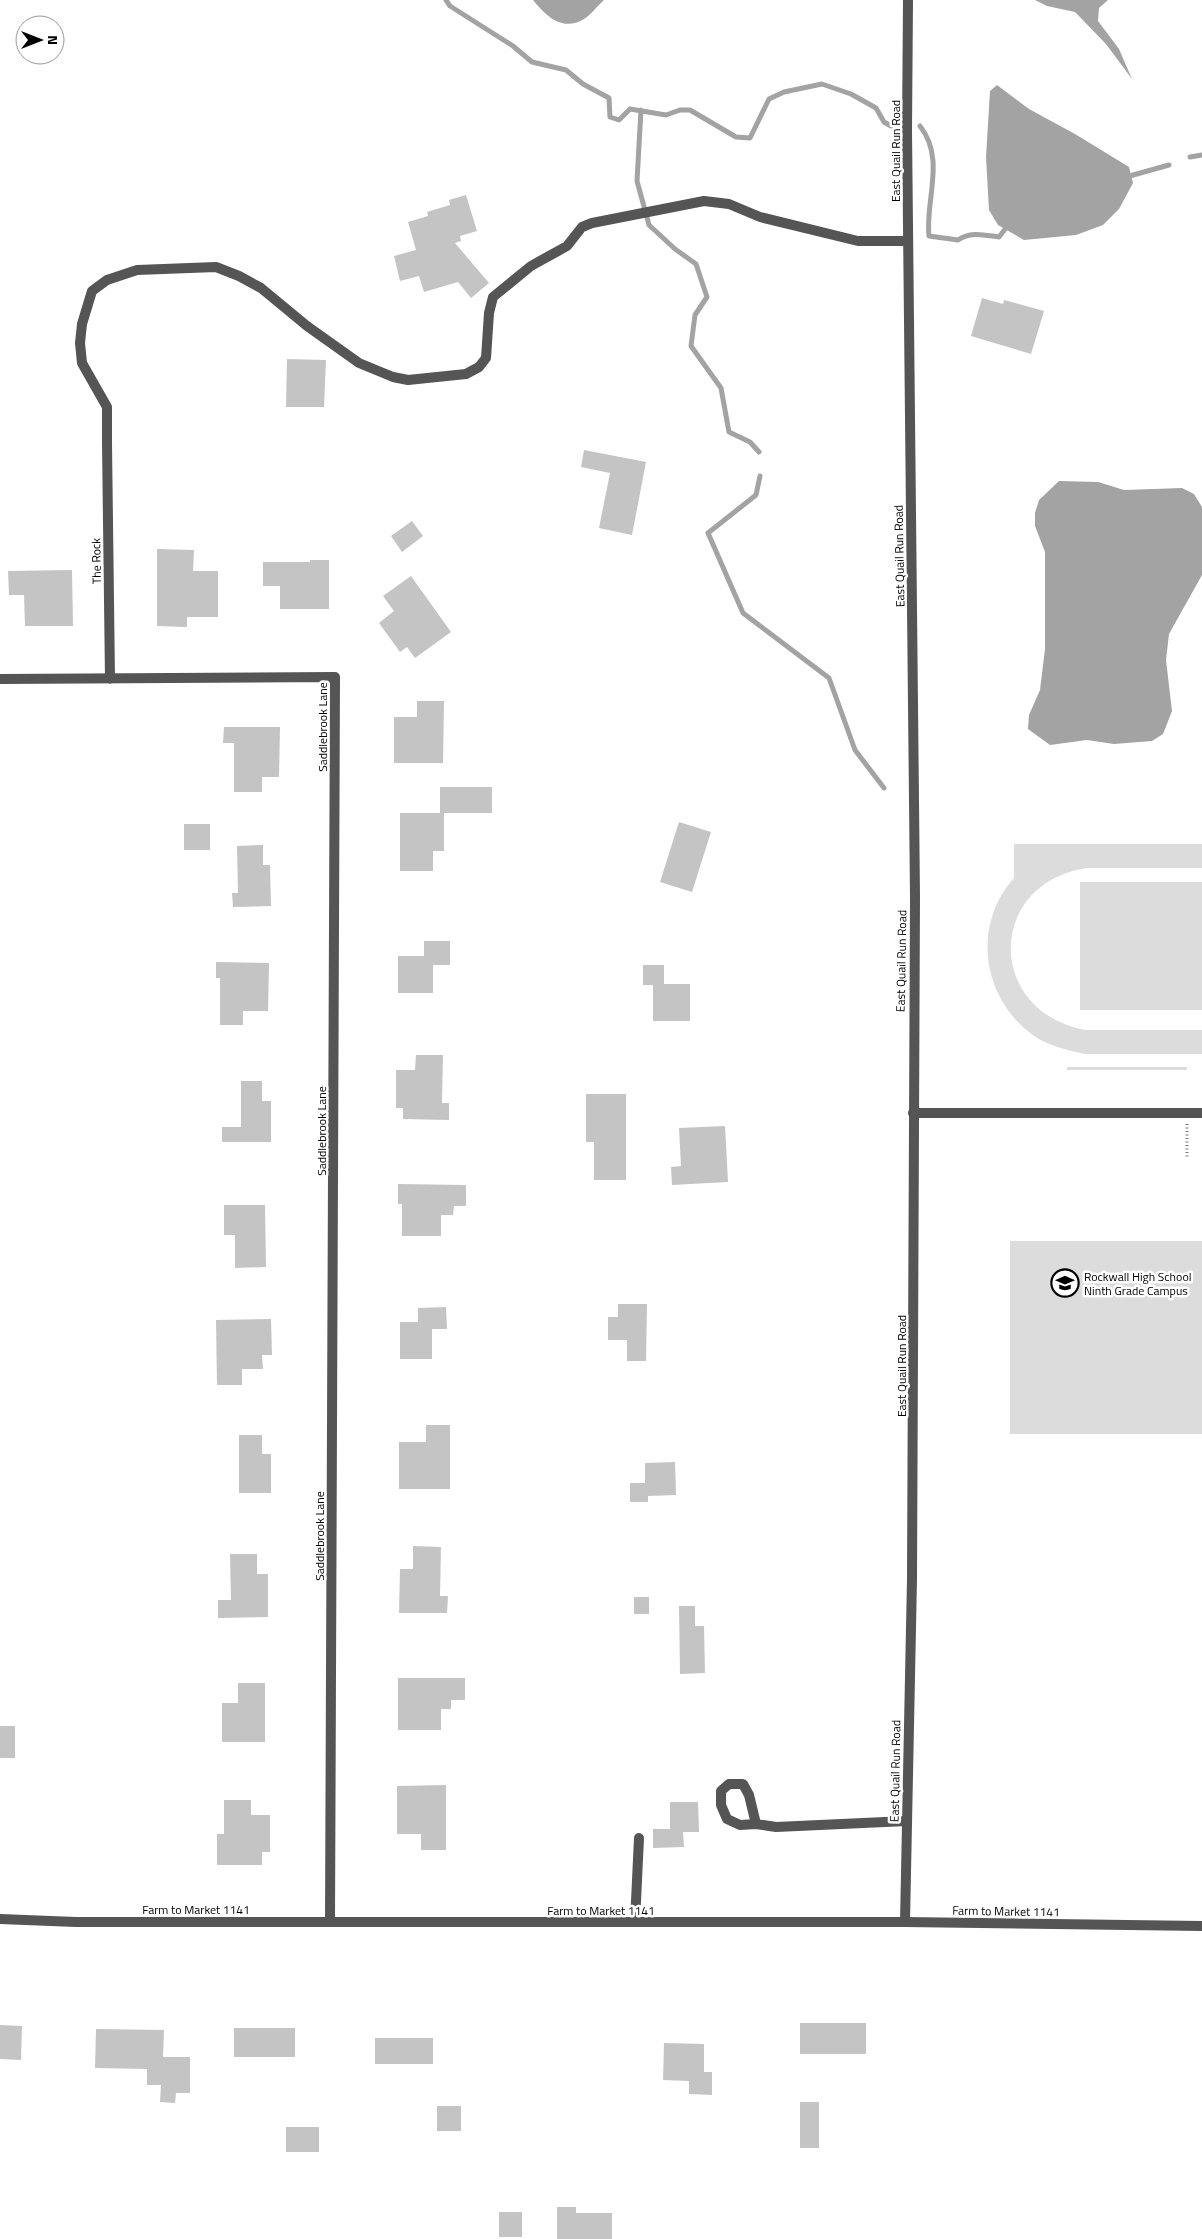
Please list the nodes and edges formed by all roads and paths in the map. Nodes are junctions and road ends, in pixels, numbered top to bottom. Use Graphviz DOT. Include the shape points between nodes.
graph roads {
  1 [pos="908,0"];
  2 [pos="908,241"];
  3 [pos="0,679"];
  4 [pos="110,679"];
  5 [pos="913,1113"];
  6 [pos="1202,1113"];
  7 [pos="907,1821"];
  8 [pos="756,1824"];
  9 [pos="639,1838"];
  10 [pos="0,1920"];
  11 [pos="330,1922"];
  12 [pos="634,1922"];
  13 [pos="905,1922"];
  14 [pos="1202,1926"];
  1 -- 2 [label="street, East Quail Run Road"];
  2 -- 4 [label="street, The Rock" via="858,241 760,217 728,204 704,201 614,218 582,227 567,246 531,266 493,297 486,358 479,368 466,374 408,380 367,366 307,326 261,288 216,267 137,270 107,280 92,291 80,343 82,363 106,407"];
  2 -- 5 [label="street, East Quail Run Road" via="914,782"];
  3 -- 4 [label="street, Saddlebrook Lane"];
  4 -- 11 [label="street, Saddlebrook Lane" via="335,677"];
  5 -- 6 [label="street"];
  5 -- 7 [label="street, East Quail Run Road" via="912,1569"];
  7 -- 8 [label="street" via="776,1827"];
  7 -- 13 [label="street, East Quail Run Road"];
  8 -- 8 [label="street" via="743,1784 729,1784 720,1792 726,1819 740,1825"];
  9 -- 12 [label="street"];
  10 -- 11 [label="street, Farm to Market 1141"];
  11 -- 12 [label="street, Farm to Market 1141"];
  12 -- 13 [label="street, Farm to Market 1141"];
  13 -- 14 [label="street, Farm to Market 1141"];
}
